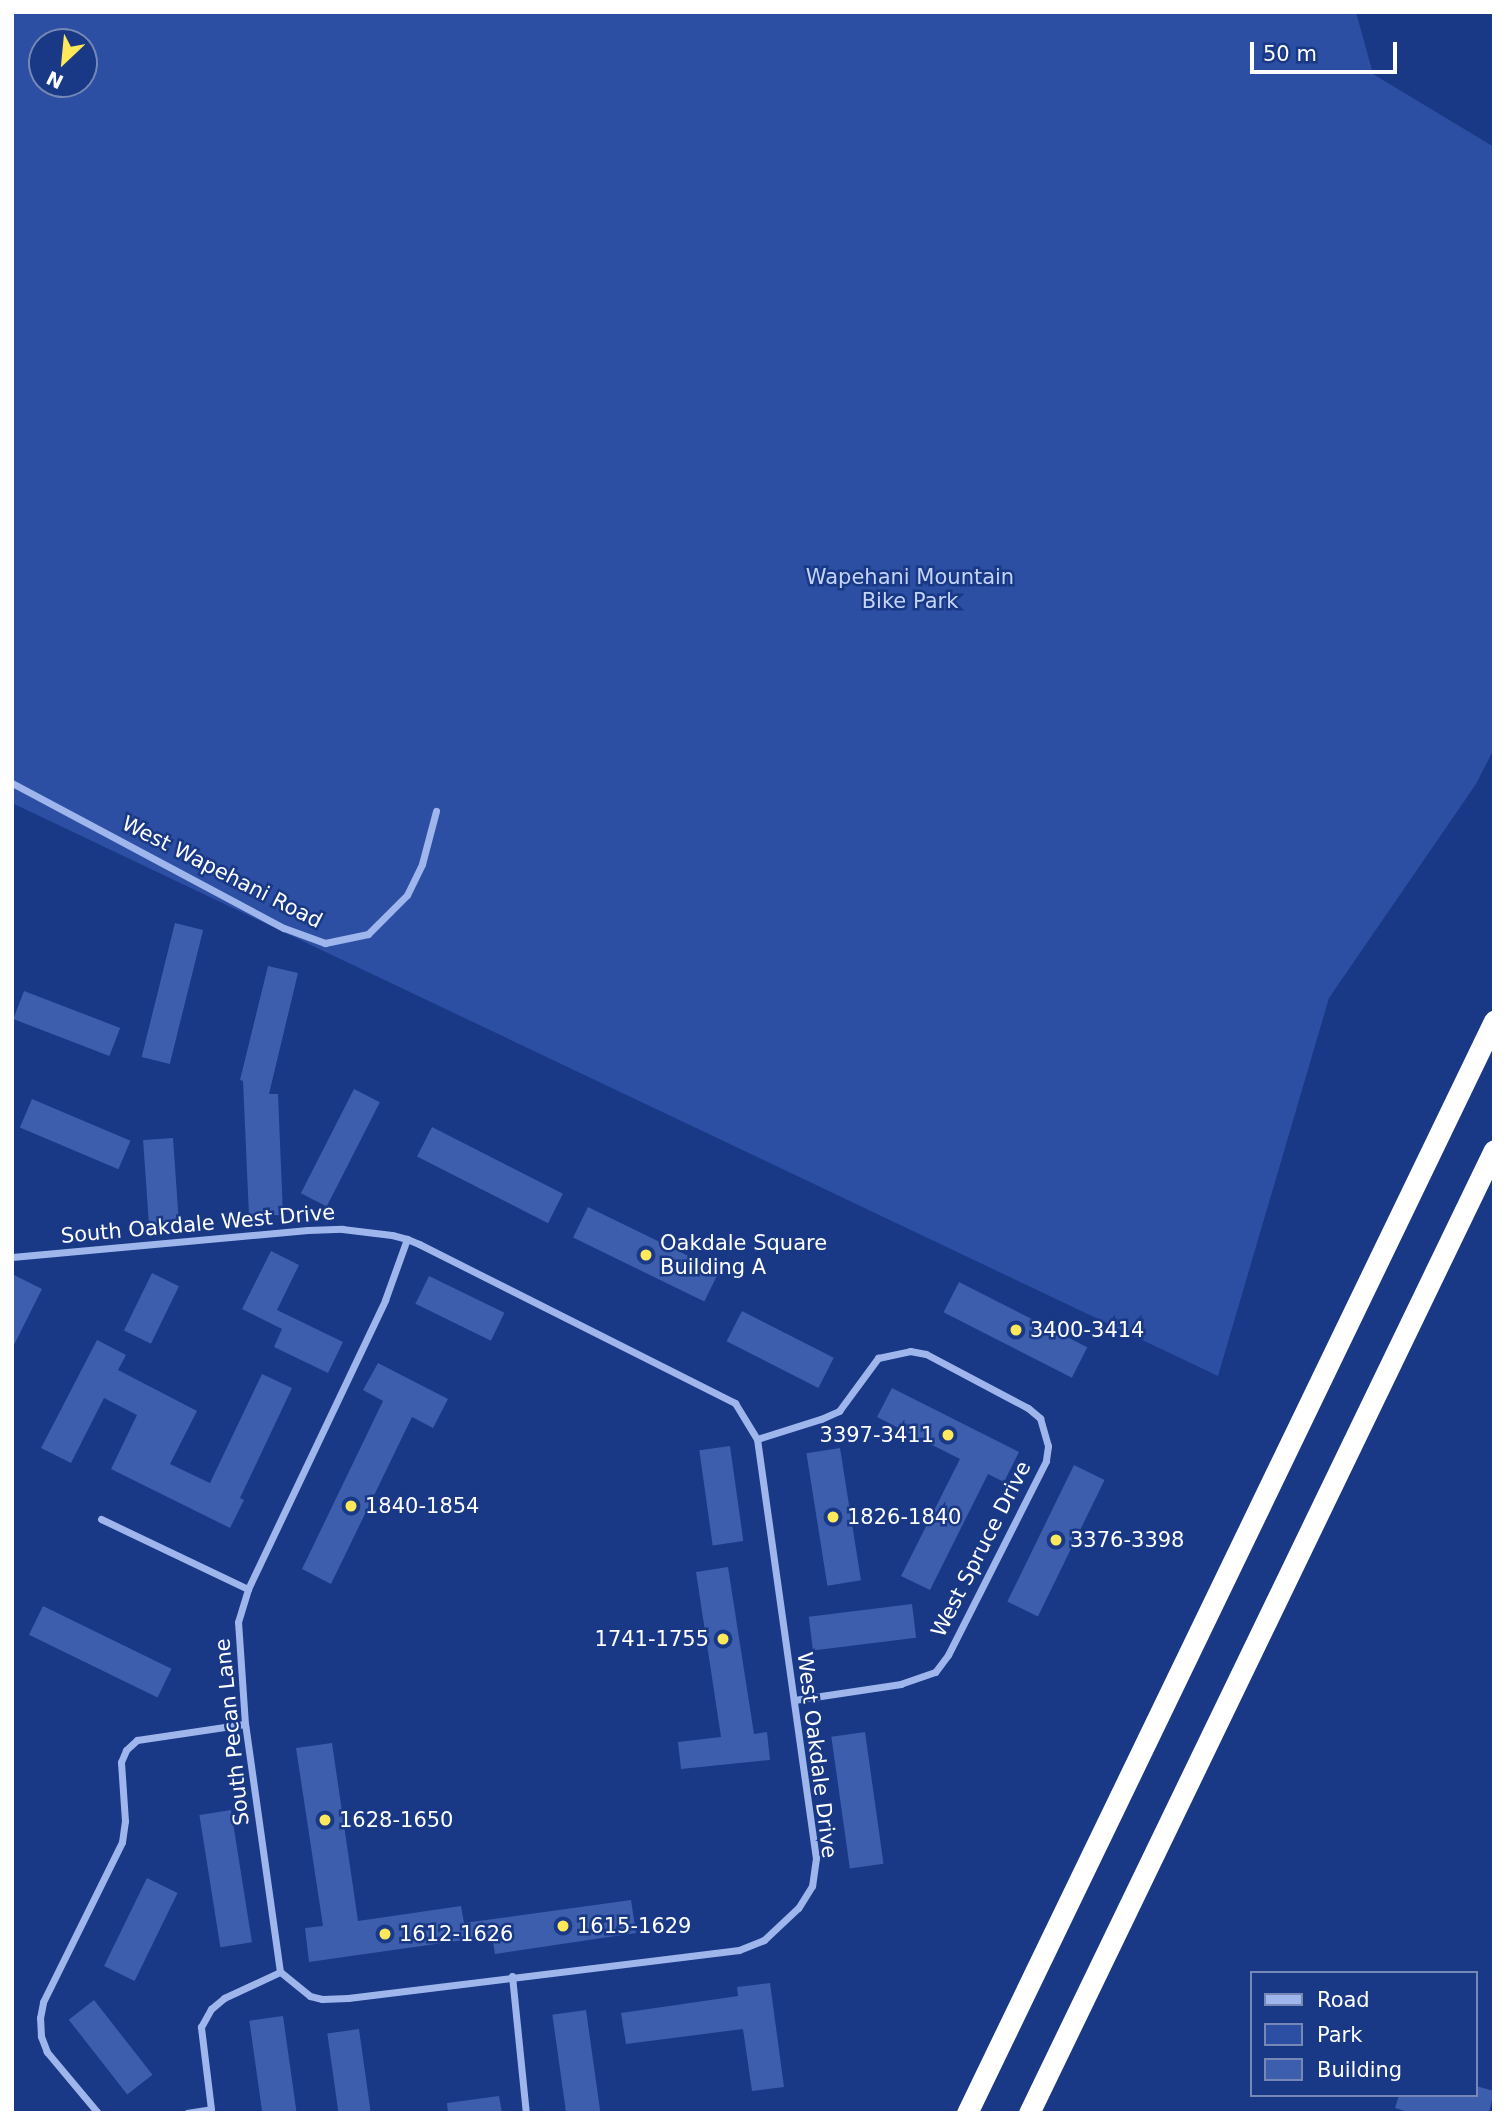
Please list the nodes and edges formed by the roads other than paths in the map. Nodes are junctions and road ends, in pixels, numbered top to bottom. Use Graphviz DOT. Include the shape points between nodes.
graph roads {
  1 [pos="12,783"];
  2 [pos="436,811"];
  3 [pos="1494,1021"];
  4 [pos="1494,1150"];
  5 [pos="407,1238"];
  6 [pos="12,1257"];
  7 [pos="689,1377"];
  8 [pos="757,1439"];
  9 [pos="102,1519"];
  10 [pos="248,1589"];
  11 [pos="794,1700"];
  12 [pos="245,1724"];
  13 [pos="280,1972"];
  14 [pos="512,1976"];
  15 [pos="98,2113"];
  16 [pos="187,2113"];
  17 [pos="526,2113"];
  18 [pos="967,2113"];
  19 [pos="1029,2113"];
  1 -- 2 [label="street, West Wapehani Road" via="284,928 325,943 368,934 407,895 422,864"];
  3 -- 18 [label="highway"];
  4 -- 19 [label="highway"];
  5 -- 6 [label="street, South Oakdale West Drive" via="308,1230"];
  5 -- 7 [label="street, South Oakdale West Drive"];
  5 -- 10 [label="street, South Pecan Lane" via="385,1300"];
  7 -- 8 [label="street, West Oakdale Drive" via="735,1403"];
  8 -- 11 [label="street, West Oakdale Drive"];
  8 -- 11 [label="street, West Spruce Drive" via="839,1411 878,1359 910,1350 1028,1408 1040,1418 1048,1446 1046,1461 948,1655 935,1672 901,1684"];
  9 -- 10 [label="street"];
  10 -- 12 [label="street, South Pecan Lane" via="240,1608 237,1642"];
  11 -- 14 [label="street, West Oakdale Drive" via="816,1858 812,1886 781,1927 739,1950"];
  12 -- 13 [label="street, South Pecan Lane"];
  12 -- 15 [label="street" via="137,1740 121,1762 122,1842 43,2002 40,2018 47,2052"];
  13 -- 14 [label="street" via="294,1986 322,1999"];
  13 -- 16 [label="street" via="224,1998 211,2009 201,2027 211,2109"];
  14 -- 17 [label="street"];
}
